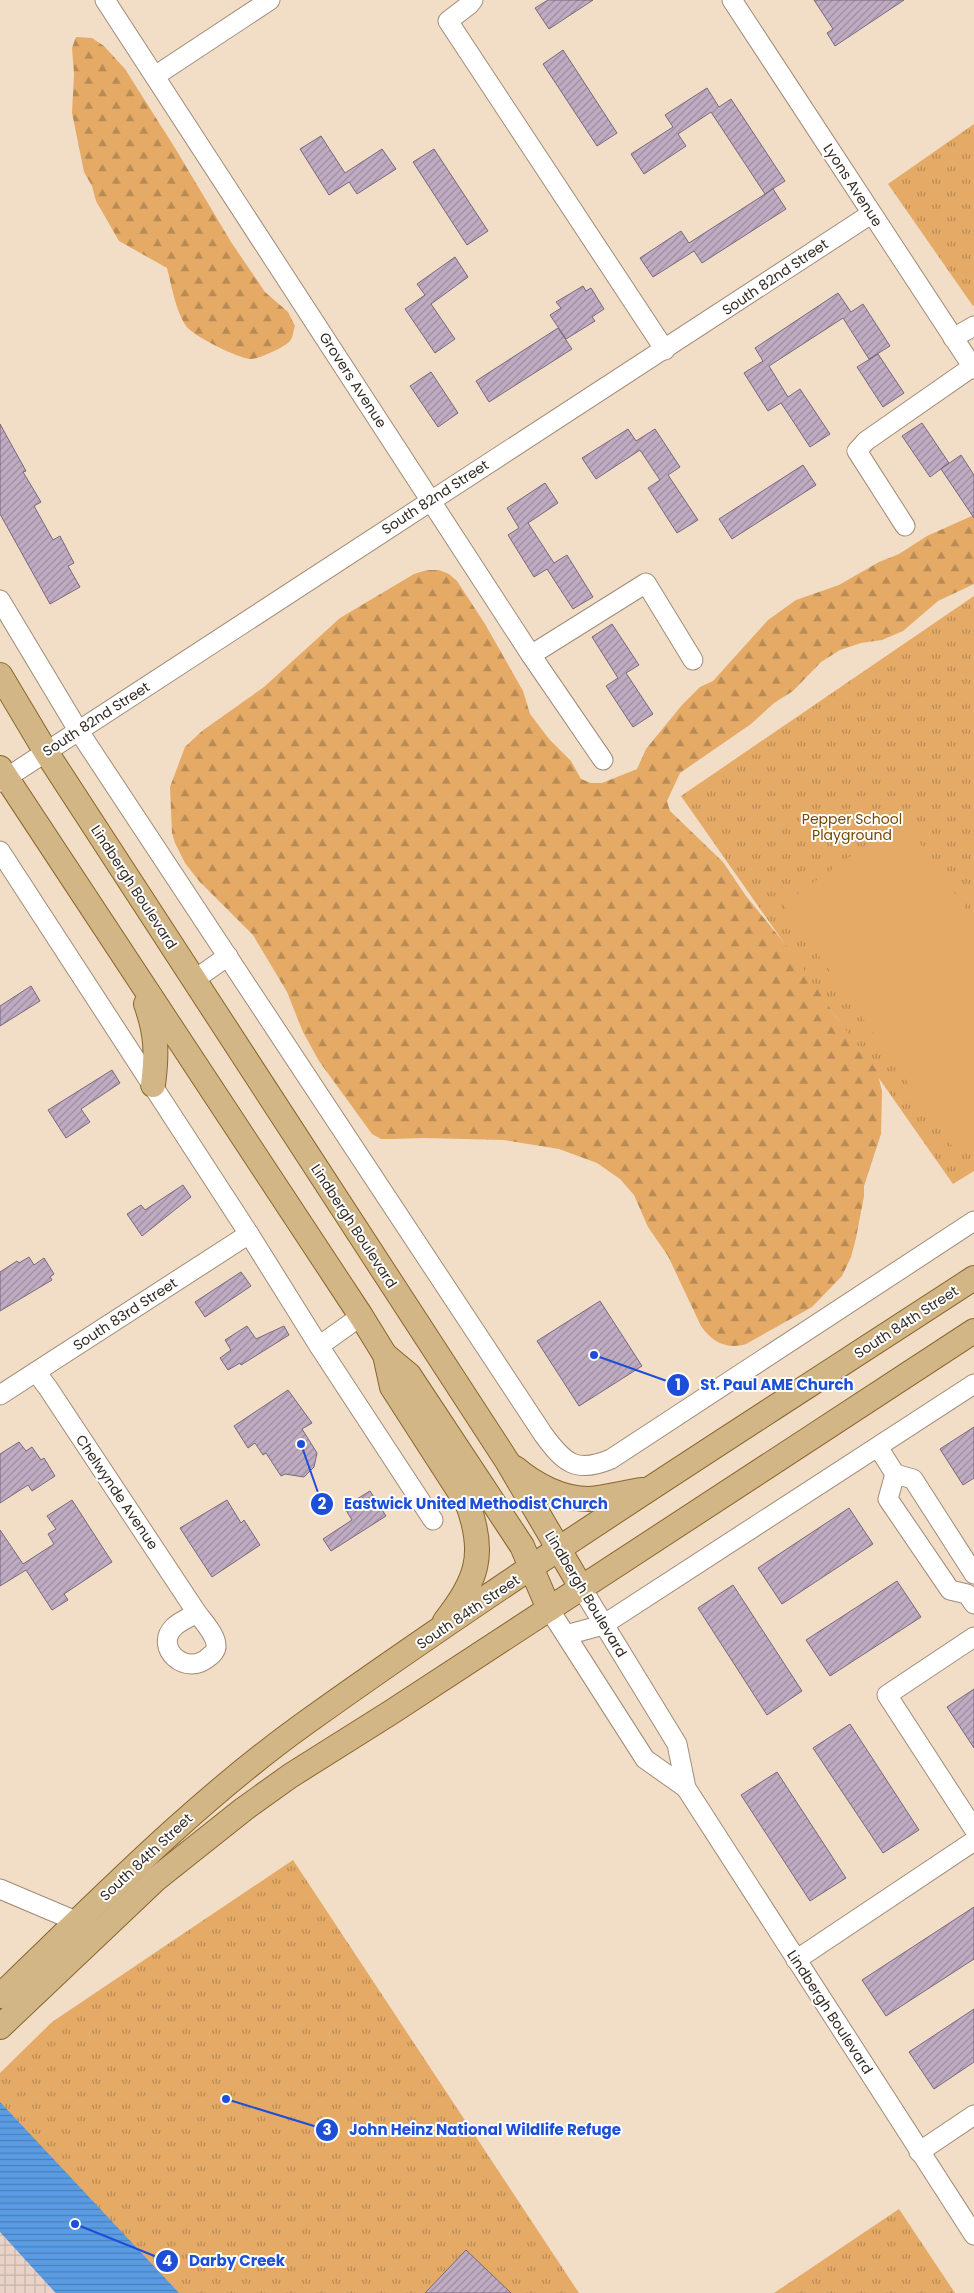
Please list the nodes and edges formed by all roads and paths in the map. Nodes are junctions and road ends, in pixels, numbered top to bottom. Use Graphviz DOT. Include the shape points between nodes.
graph roads {
  1 [pos="105,0"];
  2 [pos="270,0"];
  3 [pos="473,0"];
  4 [pos="732,0"];
  5 [pos="155,76"];
  6 [pos="871,214"];
  7 [pos="974,326"];
  8 [pos="953,338"];
  9 [pos="665,350"];
  10 [pos="973,368"];
  11 [pos="430,500"];
  12 [pos="905,526"];
  13 [pos="0,600"];
  14 [pos="531,655"];
  15 [pos="693,660"];
  16 [pos="0,675"];
  17 [pos="78,730"];
  18 [pos="46,752"];
  19 [pos="603,760"];
  20 [pos="2,776"];
  21 [pos="0,851"];
  22 [pos="228,956"];
  23 [pos="133,970"];
  24 [pos="194,980"];
  25 [pos="153,1085"];
  26 [pos="974,1221"];
  27 [pos="249,1234"];
  28 [pos="974,1278"];
  29 [pos="361,1316"];
  30 [pos="974,1331"];
  31 [pos="319,1346"];
  32 [pos="385,1355"];
  33 [pos="36,1372"];
  34 [pos="974,1384"];
  35 [pos="0,1395"];
  36 [pos="878,1447"];
  37 [pos="507,1462"];
  38 [pos="895,1474"];
  39 [pos="652,1488"];
  40 [pos="432,1520"];
  41 [pos="560,1548"];
  42 [pos="532,1568"];
  43 [pos="974,1574"];
  44 [pos="581,1587"];
  45 [pos="972,1592"];
  46 [pos="549,1609"];
  47 [pos="197,1613"];
  48 [pos="603,1625"];
  49 [pos="435,1634"];
  50 [pos="566,1635"];
  51 [pos="974,1637"];
  52 [pos="686,1788"];
  53 [pos="974,1829"];
  54 [pos="974,1841"];
  55 [pos="0,1889"];
  56 [pos="78,1922"];
  57 [pos="796,1960"];
  58 [pos="0,1996"];
  59 [pos="0,2027"];
  60 [pos="974,2115"];
  61 [pos="919,2152"];
  62 [pos="974,2235"];
  1 -- 5 [label="street, Grovers Avenue"];
  2 -- 5 [label="street"];
  3 -- 9 [label="street" via="448,21"];
  4 -- 6 [label="street, Lyons Avenue"];
  5 -- 11 [label="street, Grovers Avenue"];
  6 -- 8 [label="street, Lyons Avenue"];
  6 -- 9 [label="street, South 82nd Street"];
  7 -- 8 [label="street"];
  8 -- 10 [label="street, Lyons Avenue"];
  9 -- 11 [label="street, South 82nd Street"];
  10 -- 12 [label="street" via="866,441 857,451"];
  11 -- 14 [label="street, Grovers Avenue"];
  11 -- 17 [label="street, South 82nd Street"];
  13 -- 17 [label="street"];
  14 -- 15 [label="street" via="646,583"];
  14 -- 19 [label="street, Grovers Avenue"];
  16 -- 18 [label="main road, Lindbergh Boulevard"];
  17 -- 18 [label="street, South 82nd Street"];
  17 -- 22 [label="street"];
  18 -- 20 [label="street, South 82nd Street"];
  18 -- 24 [label="main road, Lindbergh Boulevard"];
  20 -- 23 [label="main road, Lindbergh Boulevard"];
  21 -- 25 [label="street"];
  22 -- 24 [label="street"];
  22 -- 26 [label="street" via="543,1434 557,1454 570,1463 582,1467 611,1459"];
  23 -- 25 [label="main road" via="154,1027 157,1051"];
  23 -- 29 [label="main road, Lindbergh Boulevard"];
  24 -- 37 [label="main road, Lindbergh Boulevard"];
  25 -- 27 [label="street"];
  27 -- 31 [label="street"];
  27 -- 33 [label="street, South 83rd Street"];
  28 -- 39 [label="main road, South 84th Street"];
  29 -- 31 [label="street"];
  29 -- 32 [label="main road, Lindbergh Boulevard"];
  30 -- 44 [label="main road, South 84th Street"];
  31 -- 40 [label="street"];
  32 -- 42 [label="main road, Lindbergh Boulevard" via="409,1375 522,1546"];
  32 -- 49 [label="main road" via="392,1387 468,1505 478,1538 476,1562 468,1588"];
  33 -- 35 [label="street, South 83rd Street"];
  33 -- 47 [label="street, Chelwynde Avenue"];
  34 -- 36 [label="street"];
  36 -- 38 [label="street"];
  36 -- 48 [label="street"];
  37 -- 39 [label="main road" via="552,1491 578,1498"];
  37 -- 41 [label="main road, Lindbergh Boulevard"];
  38 -- 43 [label="street" via="913,1479"];
  38 -- 45 [label="street" via="888,1499 950,1590"];
  39 -- 41 [label="main road, South 84th Street"];
  41 -- 42 [label="main road, South 84th Street"];
  41 -- 44 [label="main road, Lindbergh Boulevard"];
  42 -- 46 [label="main road, Lindbergh Boulevard"];
  42 -- 49 [label="main road, South 84th Street"];
  44 -- 46 [label="main road, South 84th Street"];
  44 -- 48 [label="street, Lindbergh Boulevard"];
  46 -- 50 [label="street, Lindbergh Boulevard"];
  46 -- 59 [label="main road, South 84th Street" via="244,1809 156,1879"];
  48 -- 50 [label="street"];
  48 -- 52 [label="street, Lindbergh Boulevard" via="677,1744"];
  49 -- 56 [label="main road, South 84th Street" via="304,1724 221,1790 131,1869"];
  50 -- 52 [label="street, Lindbergh Boulevard" via="645,1759"];
  51 -- 53 [label="street" via="887,1695"];
  52 -- 57 [label="street, Lindbergh Boulevard"];
  54 -- 57 [label="street"];
  55 -- 56 [label="street"];
  56 -- 58 [label="main road, South 84th Street"];
  57 -- 61 [label="street, Lindbergh Boulevard"];
  60 -- 61 [label="street"];
  61 -- 62 [label="street, Lindbergh Boulevard"];
}
